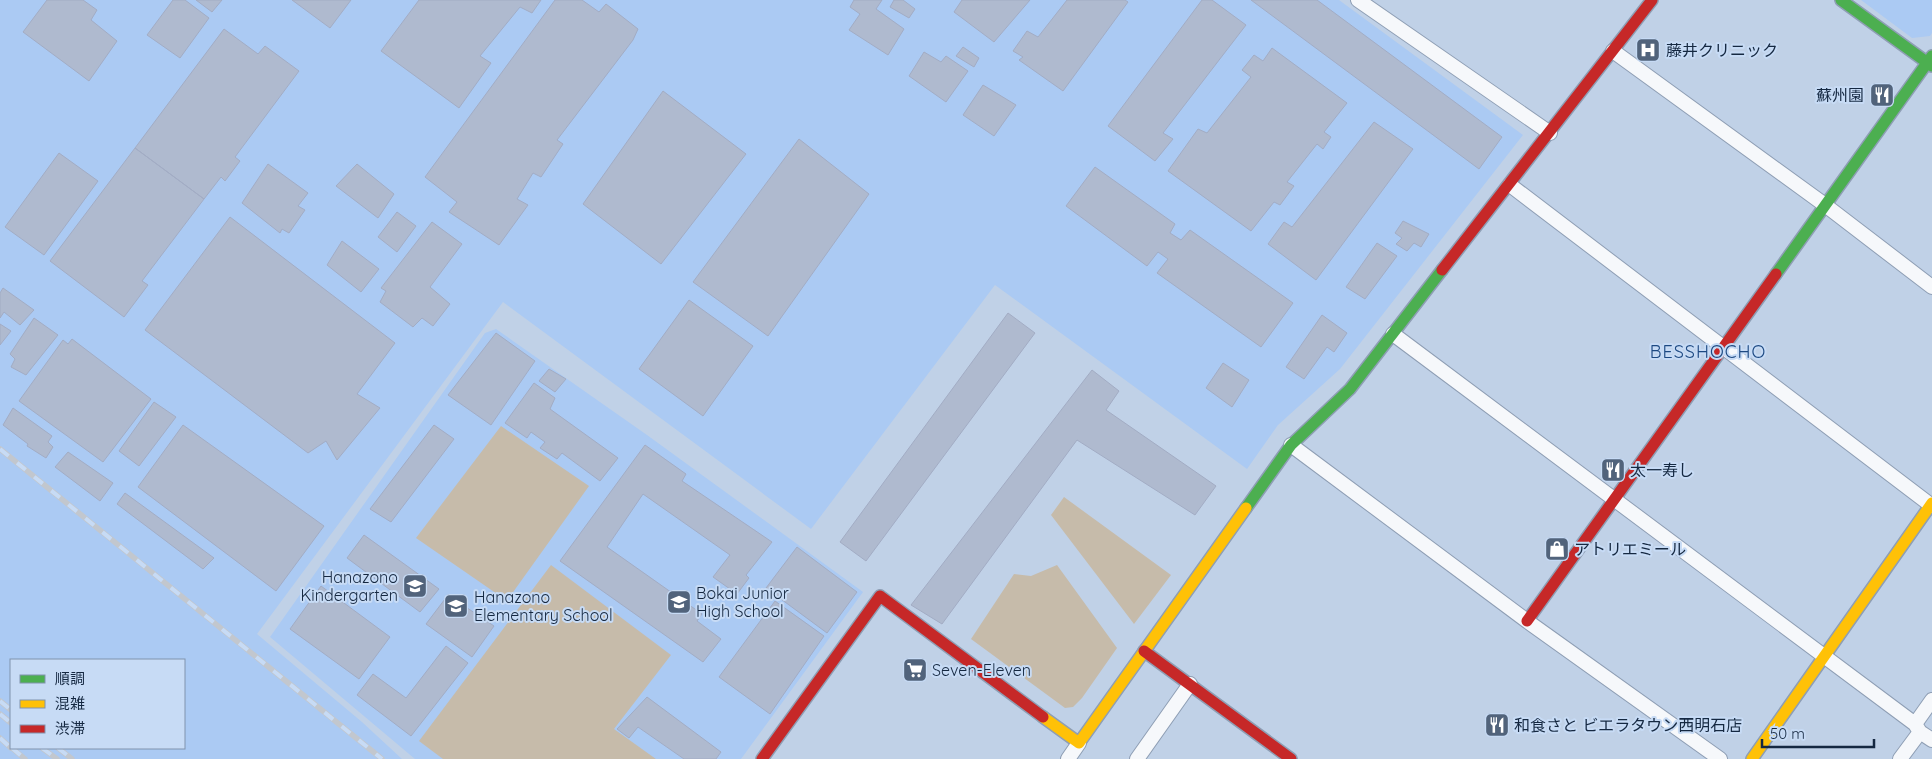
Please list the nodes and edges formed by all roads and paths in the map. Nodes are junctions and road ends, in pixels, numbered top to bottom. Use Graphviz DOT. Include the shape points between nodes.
graph roads {
  1 [pos="1358,0"];
  2 [pos="1652,0"];
  3 [pos="1841,0"];
  4 [pos="1613,51"];
  5 [pos="1930,61"];
  6 [pos="1550,133"];
  7 [pos="1510,185"];
  8 [pos="1825,205"];
  9 [pos="1932,287"];
  10 [pos="1394,334"];
  11 [pos="1723,348"];
  12 [pos="1290,445"];
  13 [pos="1615,500"];
  14 [pos="1932,505"];
  15 [pos="1528,621"];
  16 [pos="1144,651"];
  17 [pos="1824,657"];
  18 [pos="1190,684"];
  19 [pos="1932,700"];
  20 [pos="1917,728"];
  21 [pos="1932,740"];
  22 [pos="1079,743"];
  23 [pos="762,759"];
  24 [pos="1068,759"];
  25 [pos="1137,759"];
  26 [pos="1291,759"];
  27 [pos="1720,759"];
  28 [pos="1752,759"];
  29 [pos="1900,759"];
  1 -- 6 [label="street"];
  2 -- 4 [label="street"];
  3 -- 5 [label="street"];
  4 -- 6 [label="street"];
  4 -- 8 [label="street"];
  5 -- 8 [label="street"];
  6 -- 7 [label="street"];
  7 -- 10 [label="street"];
  7 -- 11 [label="street"];
  8 -- 9 [label="street"];
  8 -- 11 [label="street"];
  10 -- 12 [label="street" via="1350,389"];
  10 -- 13 [label="street"];
  11 -- 13 [label="street"];
  11 -- 14 [label="street"];
  12 -- 15 [label="street"];
  12 -- 16 [label="street"];
  13 -- 15 [label="street"];
  13 -- 17 [label="street"];
  14 -- 17 [label="street"];
  15 -- 27 [label="street"];
  16 -- 18 [label="street"];
  16 -- 22 [label="street"];
  17 -- 20 [label="street"];
  17 -- 28 [label="street"];
  18 -- 25 [label="street"];
  18 -- 26 [label="street"];
  19 -- 20 [label="street"];
  20 -- 21 [label="street"];
  20 -- 29 [label="street"];
  22 -- 23 [label="street" via="880,596"];
  22 -- 24 [label="street"];
}
